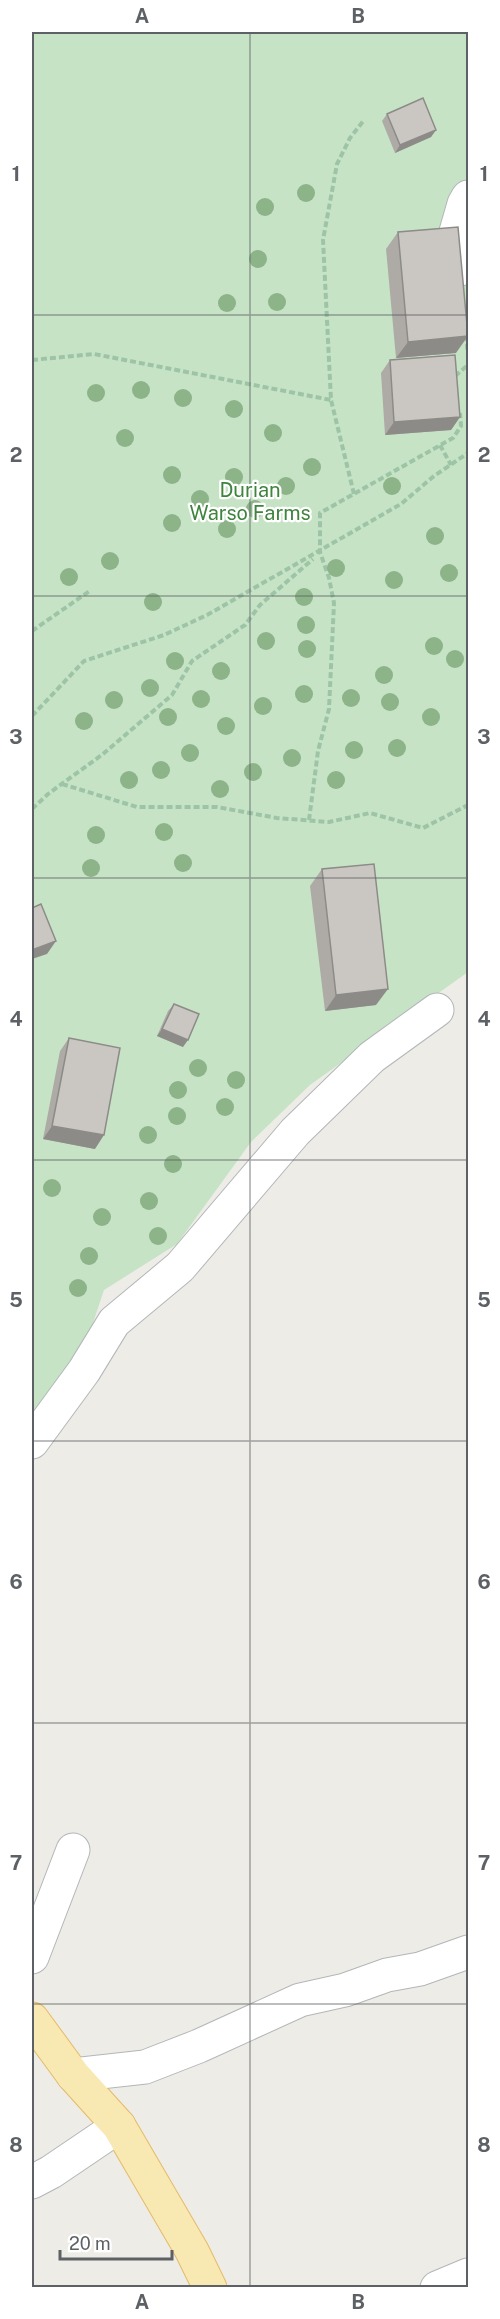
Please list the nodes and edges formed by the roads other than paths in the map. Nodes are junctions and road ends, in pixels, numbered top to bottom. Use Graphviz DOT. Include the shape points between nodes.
graph roads {
  1 [pos="468,197"];
  2 [pos="460,271"];
  3 [pos="437,1010"];
  4 [pos="32,1442"];
  5 [pos="73,1850"];
  6 [pos="468,1952"];
  7 [pos="32,1957"];
  8 [pos="32,2019"];
  9 [pos="73,2075"];
  10 [pos="119,2126"];
  11 [pos="32,2182"];
  12 [pos="468,2275"];
  13 [pos="210,2288"];
  14 [pos="437,2288"];
  1 -- 2 [label="street" via="453,242"];
  3 -- 4 [label="street" via="372,1056 295,1132 180,1267 114,1322"];
  5 -- 7 [label="street"];
  6 -- 9 [label="street" via="420,1969 300,2000 145,2067"];
  8 -- 9 [label="main road"];
  9 -- 10 [label="main road"];
  10 -- 11 [label="street"];
  10 -- 13 [label="main road"];
  12 -- 14 [label="street"];
}
